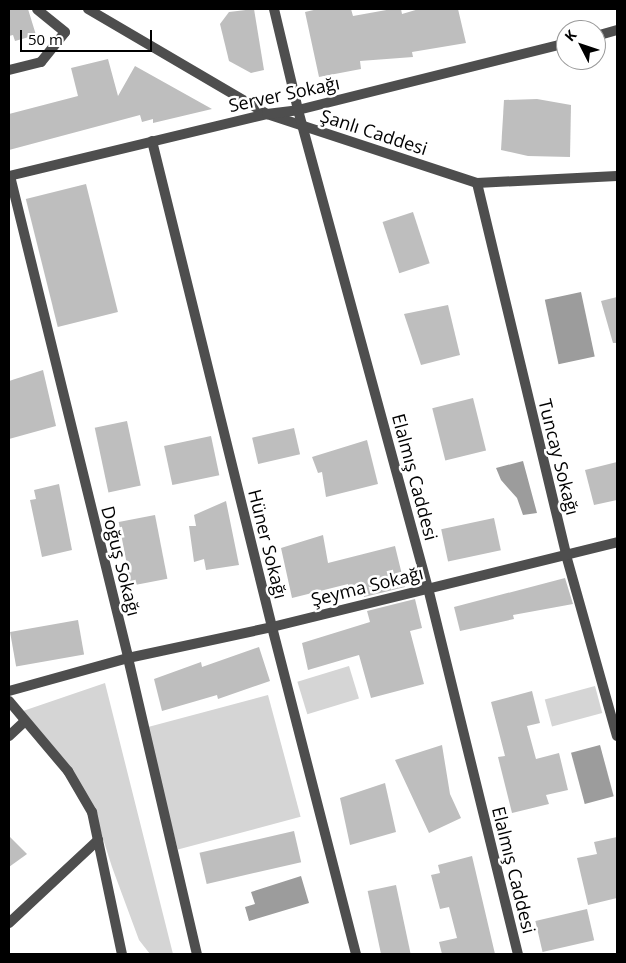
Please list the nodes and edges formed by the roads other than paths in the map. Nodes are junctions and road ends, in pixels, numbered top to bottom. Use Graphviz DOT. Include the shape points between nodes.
graph roads {
  1 [pos="37,9"];
  2 [pos="88,9"];
  3 [pos="274,9"];
  4 [pos="556,46"];
  5 [pos="9,70"];
  6 [pos="298,110"];
  7 [pos="267,114"];
  8 [pos="303,125"];
  9 [pos="152,141"];
  10 [pos="10,176"];
  11 [pos="617,176"];
  12 [pos="477,183"];
  13 [pos="617,542"];
  14 [pos="566,555"];
  15 [pos="428,588"];
  16 [pos="272,626"];
  17 [pos="128,658"];
  18 [pos="9,691"];
  19 [pos="9,701"];
  20 [pos="25,721"];
  21 [pos="9,736"];
  22 [pos="617,736"];
  23 [pos="98,840"];
  24 [pos="9,923"];
  25 [pos="122,954"];
  26 [pos="196,954"];
  27 [pos="356,954"];
  28 [pos="518,954"];
  1 -- 5 [label="street" via="65,32 41,62"];
  2 -- 7 [label="street, Şanlı Caddesi"];
  3 -- 6 [label="street, Elalmış Caddesi"];
  4 -- 6 [label="street, Server Sokağı"];
  6 -- 7 [label="street, Server Sokağı"];
  6 -- 8 [label="street, Elalmış Caddesi"];
  7 -- 8 [label="street, Şanlı Caddesi"];
  7 -- 9 [label="street, Server Sokağı"];
  8 -- 12 [label="street, Şanlı Caddesi"];
  8 -- 15 [label="street, Elalmış Caddesi"];
  9 -- 10 [label="street, Server Sokağı"];
  9 -- 16 [label="street, Hüner Sokağı"];
  10 -- 17 [label="street, Doğuş Sokağı"];
  11 -- 12 [label="street, Şanlı Caddesi"];
  12 -- 14 [label="street, Tuncay Sokağı"];
  13 -- 14 [label="street, Şeyma Sokağı"];
  14 -- 15 [label="street, Şeyma Sokağı"];
  14 -- 22 [label="street, Tuncay Sokağı"];
  15 -- 16 [label="street, Şeyma Sokağı"];
  15 -- 28 [label="street, Elalmış Caddesi"];
  16 -- 17 [label="street, Şeyma Sokağı"];
  16 -- 27 [label="street, Hüner Sokağı"];
  17 -- 18 [label="street, Şeyma Sokağı"];
  17 -- 26 [label="street, Doğuş Sokağı"];
  19 -- 20 [label="street"];
  20 -- 21 [label="street"];
  20 -- 23 [label="street" via="68,771 92,812"];
  23 -- 24 [label="street"];
  23 -- 25 [label="street"];
}
